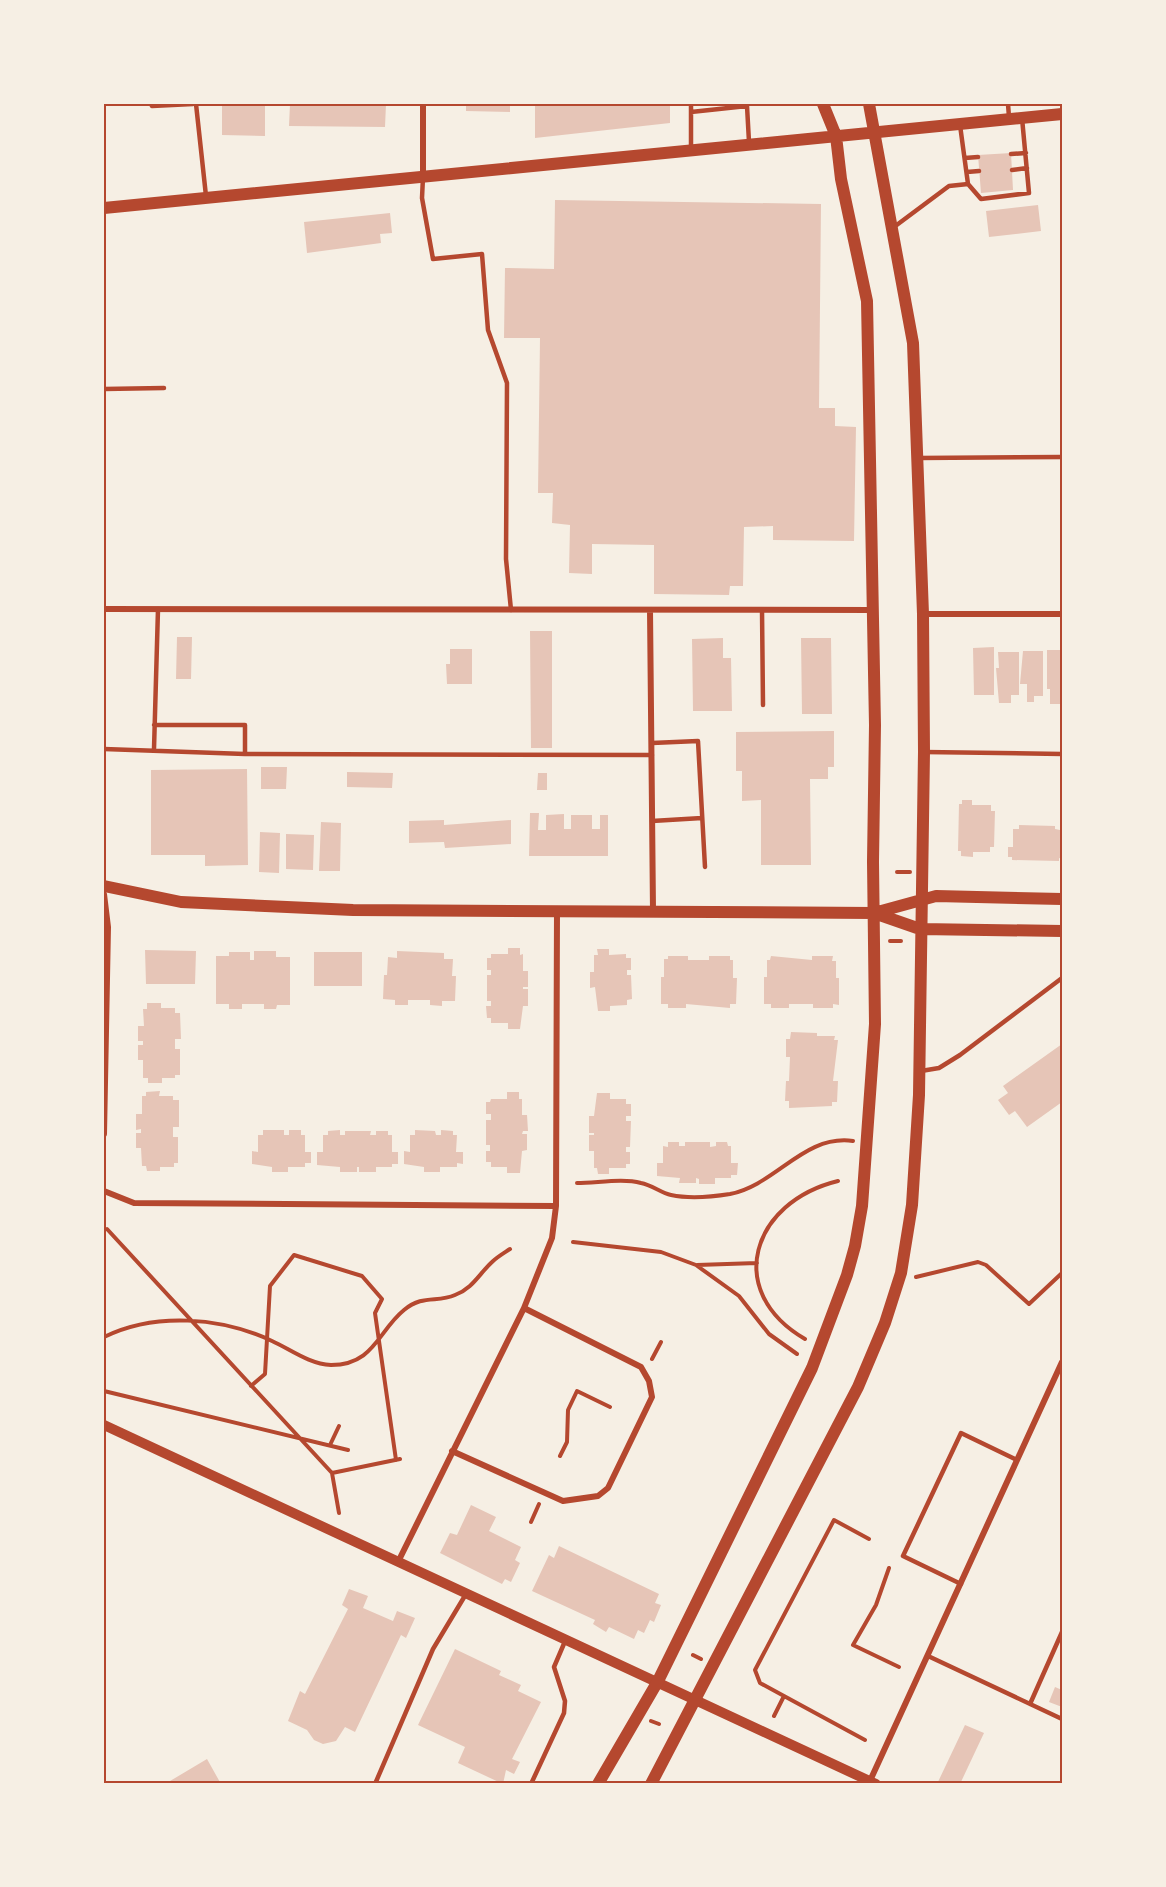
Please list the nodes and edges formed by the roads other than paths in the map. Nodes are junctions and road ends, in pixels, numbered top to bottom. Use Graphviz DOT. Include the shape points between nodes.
graph roads {
  1 [pos="151,104"];
  2 [pos="194,104"];
  3 [pos="423,104"];
  4 [pos="692,104"];
  5 [pos="823,104"];
  6 [pos="869,104"];
  7 [pos="1008,104"];
  8 [pos="747,105"];
  9 [pos="691,112"];
  10 [pos="1062,114"];
  11 [pos="1015,119"];
  12 [pos="960,124"];
  13 [pos="875,133"];
  14 [pos="836,136"];
  15 [pos="749,145"];
  16 [pos="691,150"];
  17 [pos="1026,153"];
  18 [pos="1011,154"];
  19 [pos="965,158"];
  20 [pos="978,158"];
  21 [pos="1027,168"];
  22 [pos="1012,170"];
  23 [pos="979,171"];
  24 [pos="967,172"];
  25 [pos="423,177"];
  26 [pos="968,184"];
  27 [pos="206,198"];
  28 [pos="104,208"];
  29 [pos="892,228"];
  30 [pos="164,388"];
  31 [pos="104,389"];
  32 [pos="1062,457"];
  33 [pos="919,458"];
  34 [pos="104,609"];
  35 [pos="158,609"];
  36 [pos="511,610"];
  37 [pos="650,610"];
  38 [pos="762,610"];
  39 [pos="873,610"];
  40 [pos="923,614"];
  41 [pos="1062,614"];
  42 [pos="763,705"];
  43 [pos="154,725"];
  44 [pos="652,743"];
  45 [pos="104,749"];
  46 [pos="154,749"];
  47 [pos="924,752"];
  48 [pos="245,754"];
  49 [pos="652,754"];
  50 [pos="1062,754"];
  51 [pos="702,818"];
  52 [pos="652,821"];
  53 [pos="705,867"];
  54 [pos="104,886"];
  55 [pos="104,894"];
  56 [pos="922,899"];
  57 [pos="1062,899"];
  58 [pos="557,910"];
  59 [pos="653,910"];
  60 [pos="874,913"];
  61 [pos="920,929"];
  62 [pos="1062,931"];
  63 [pos="1062,978"];
  64 [pos="919,1071"];
  65 [pos="104,1134"];
  66 [pos="104,1191"];
  67 [pos="556,1206"];
  68 [pos="524,1308"];
  69 [pos="1062,1362"];
  70 [pos="104,1425"];
  71 [pos="452,1451"];
  72 [pos="1017,1460"];
  73 [pos="398,1562"];
  74 [pos="961,1584"];
  75 [pos="466,1593"];
  76 [pos="1062,1632"];
  77 [pos="566,1639"];
  78 [pos="928,1656"];
  79 [pos="658,1681"];
  80 [pos="695,1700"];
  81 [pos="1030,1704"];
  82 [pos="1062,1719"];
  83 [pos="872,1783"];
  84 [pos="375,1784"];
  85 [pos="531,1784"];
  86 [pos="597,1784"];
  87 [pos="651,1784"];
  1 -- 2 [label="lane"];
  2 -- 27 [label="lane"];
  3 -- 25 [label="street"];
  4 -- 9 [label="lane"];
  5 -- 14 [label="main road"];
  6 -- 13 [label="main road"];
  7 -- 11 [label="lane"];
  8 -- 9 [label="lane"];
  8 -- 15 [label="lane"];
  9 -- 16 [label="lane"];
  10 -- 11 [label="main road"];
  11 -- 12 [label="main road"];
  11 -- 17 [label="lane"];
  12 -- 13 [label="main road"];
  12 -- 19 [label="lane"];
  13 -- 14 [label="main road"];
  13 -- 29 [label="main road"];
  14 -- 15 [label="main road"];
  14 -- 39 [label="main road" via="841,179 867,301"];
  15 -- 16 [label="main road"];
  16 -- 25 [label="main road"];
  17 -- 18 [label="lane"];
  17 -- 21 [label="lane"];
  19 -- 20 [label="lane"];
  19 -- 24 [label="lane"];
  21 -- 22 [label="lane"];
  21 -- 26 [label="lane" via="1029,193 981,200"];
  23 -- 24 [label="lane"];
  24 -- 26 [label="lane"];
  25 -- 27 [label="main road"];
  25 -- 36 [label="lane" via="422,198 433,259 482,254 488,330 507,384 506,559"];
  26 -- 29 [label="lane" via="949,186"];
  27 -- 28 [label="main road"];
  29 -- 33 [label="main road" via="913,343"];
  30 -- 31 [label="lane"];
  32 -- 33 [label="lane"];
  33 -- 40 [label="main road"];
  34 -- 35 [label="street"];
  35 -- 36 [label="street"];
  35 -- 43 [label="lane"];
  36 -- 37 [label="street"];
  37 -- 38 [label="street"];
  37 -- 44 [label="street"];
  38 -- 39 [label="street"];
  38 -- 42 [label="lane"];
  39 -- 60 [label="main road"];
  40 -- 41 [label="street"];
  40 -- 47 [label="main road"];
  43 -- 46 [label="lane"];
  43 -- 48 [label="lane" via="245,725"];
  44 -- 49 [label="street"];
  44 -- 51 [label="lane" via="698,741"];
  45 -- 46 [label="lane"];
  46 -- 48 [label="lane" via="166,753"];
  47 -- 50 [label="lane"];
  47 -- 56 [label="main road"];
  48 -- 49 [label="lane"];
  49 -- 52 [label="street"];
  51 -- 52 [label="lane"];
  51 -- 53 [label="lane"];
  52 -- 59 [label="street"];
  54 -- 58 [label="main road" via="181,902 354,910"];
  55 -- 65 [label="street" via="108,927"];
  56 -- 57 [label="main road" via="951,895"];
  56 -- 60 [label="main road"];
  56 -- 61 [label="main road"];
  58 -- 59 [label="main road"];
  58 -- 67 [label="street"];
  59 -- 60 [label="main road"];
  60 -- 61 [label="main road"];
  60 -- 79 [label="main road" via="875,1024 867,1154 862,1206 847,1275 812,1368"];
  61 -- 62 [label="main road"];
  61 -- 64 [label="main road"];
  63 -- 64 [label="lane" via="960,1055 939,1068"];
  64 -- 80 [label="main road" via="912,1205 901,1273 885,1323 858,1387"];
  66 -- 67 [label="street" via="134,1203"];
  67 -- 68 [label="street" via="552,1238"];
  68 -- 71 [label="street"];
  68 -- 71 [label="street" via="641,1367 649,1381 651,1397 608,1488 597,1496 563,1501"];
  69 -- 72 [label="street"];
  70 -- 73 [label="street"];
  71 -- 73 [label="street"];
  72 -- 74 [label="street"];
  72 -- 74 [label="lane" via="961,1433 903,1556"];
  73 -- 75 [label="street"];
  74 -- 78 [label="street"];
  75 -- 77 [label="street"];
  75 -- 84 [label="lane" via="433,1649"];
  76 -- 81 [label="lane"];
  77 -- 79 [label="street"];
  77 -- 85 [label="lane" via="554,1667 565,1701 564,1713"];
  78 -- 81 [label="lane"];
  78 -- 83 [label="street"];
  79 -- 80 [label="street"];
  79 -- 86 [label="main road"];
  80 -- 83 [label="street"];
  80 -- 87 [label="main road"];
  81 -- 82 [label="lane"];
}
